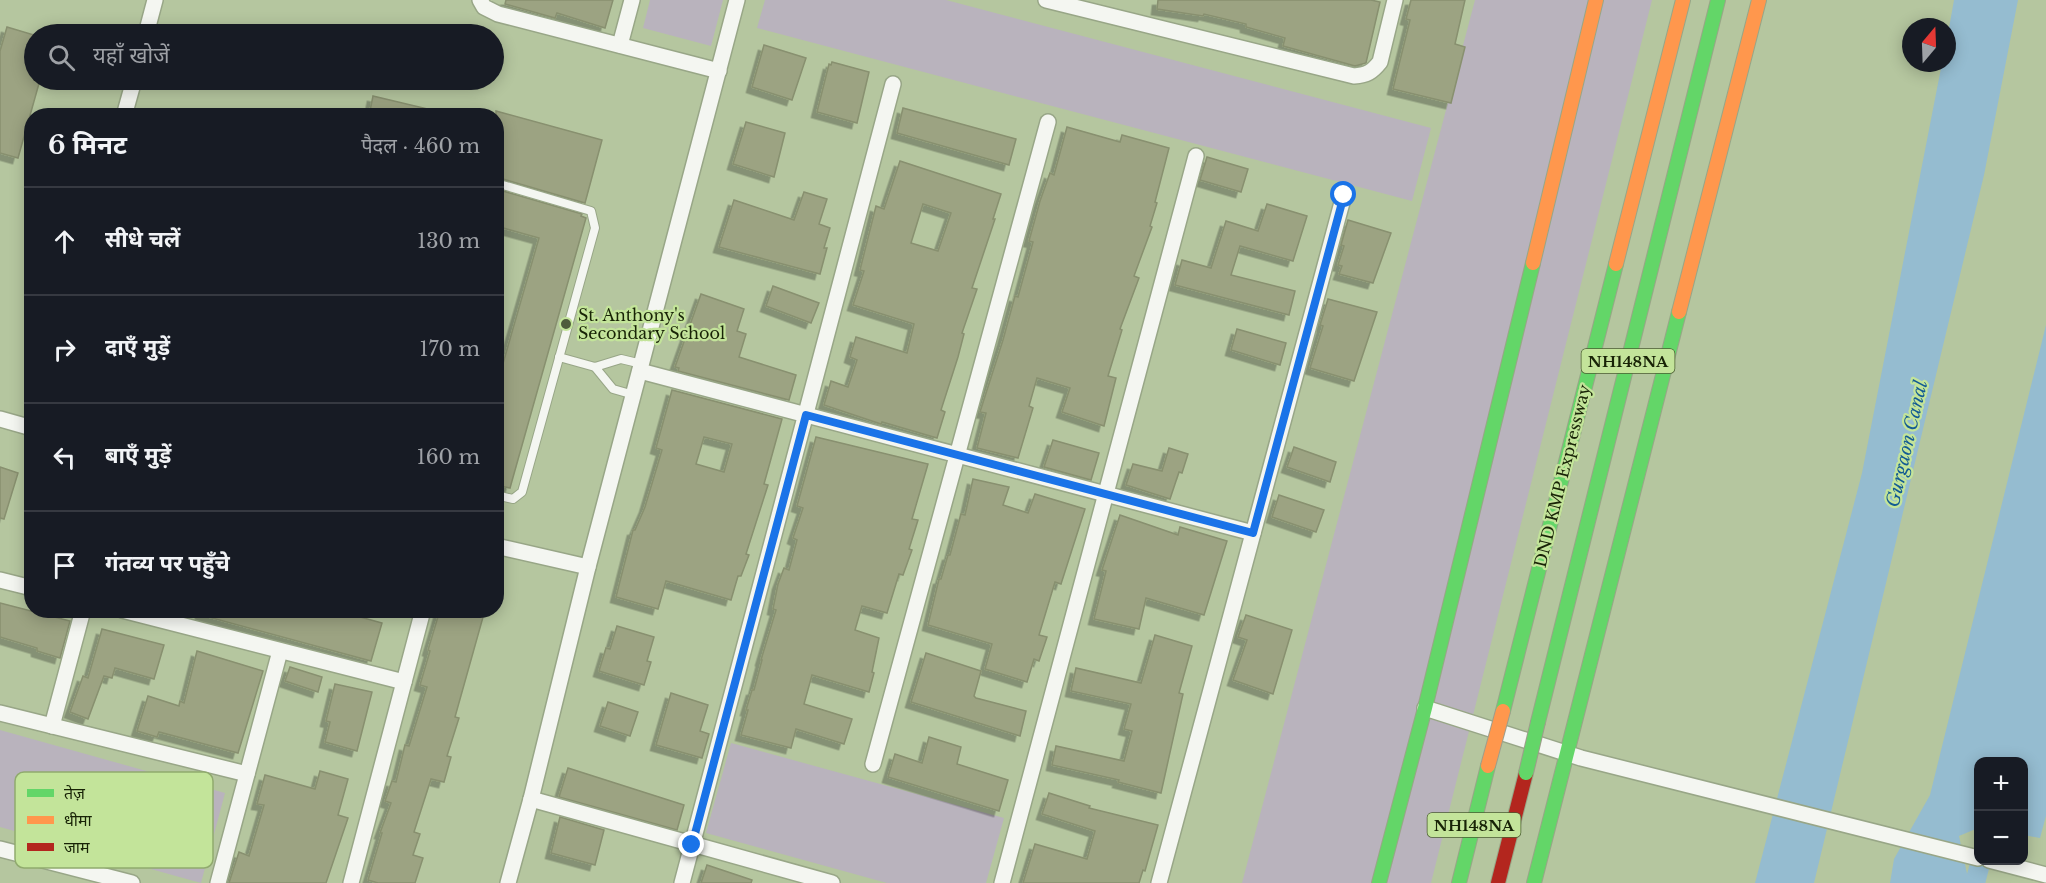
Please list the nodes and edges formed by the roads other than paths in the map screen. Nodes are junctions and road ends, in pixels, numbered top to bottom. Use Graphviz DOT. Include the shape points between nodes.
graph roads {
  1 [pos="155,0"];
  2 [pos="480,0"];
  3 [pos="632,0"];
  4 [pos="737,0"];
  5 [pos="1046,0"];
  6 [pos="1395,0"];
  7 [pos="1596,0"];
  8 [pos="1683,0"];
  9 [pos="1718,0"];
  10 [pos="1759,0"];
  11 [pos="149,24"];
  12 [pos="620,45"];
  13 [pos="719,71"];
  14 [pos="893,84"];
  15 [pos="131,90"];
  16 [pos="126,108"];
  17 [pos="1048,122"];
  18 [pos="1196,156"];
  19 [pos="504,185"];
  20 [pos="1344,195"];
  21 [pos="559,357"];
  22 [pos="595,367"];
  23 [pos="641,368"];
  24 [pos="634,395"];
  25 [pos="806,415"];
  26 [pos="0,419"];
  27 [pos="24,426"];
  28 [pos="957,455"];
  29 [pos="1106,494"];
  30 [pos="504,497"];
  31 [pos="1253,533"];
  32 [pos="504,548"];
  33 [pos="588,567"];
  34 [pos="0,580"];
  35 [pos="24,586"];
  36 [pos="81,618"];
  37 [pos="153,618"];
  38 [pos="421,618"];
  39 [pos="280,651"];
  40 [pos="404,682"];
  41 [pos="1425,708"];
  42 [pos="0,713"];
  43 [pos="52,726"];
  44 [pos="1575,756"];
  45 [pos="873,764"];
  46 [pos="247,774"];
  47 [pos="531,799"];
  48 [pos="692,845"];
  49 [pos="0,849"];
  50 [pos="15,853"];
  51 [pos="1974,857"];
  52 [pos="2005,865"];
  53 [pos="74,868"];
  54 [pos="2046,875"];
  55 [pos="132,883"];
  56 [pos="218,883"];
  57 [pos="351,883"];
  58 [pos="508,883"];
  59 [pos="682,883"];
  60 [pos="832,883"];
  61 [pos="1002,883"];
  62 [pos="1159,883"];
  63 [pos="1379,883"];
  64 [pos="1459,883"];
  65 [pos="1498,883"];
  66 [pos="1534,883"];
  1 -- 11 [label="street"];
  2 -- 12 [label="street" via="484,7 498,14"];
  3 -- 12 [label="street"];
  4 -- 13 [label="street"];
  5 -- 6 [label="street" via="1354,76 1366,75 1380,62"];
  7 -- 41 [label="main road"];
  8 -- 64 [label="main road, DND KMP Expressway / NH148NA, bridge"];
  9 -- 65 [label="main road, NH148NA, bridge"];
  10 -- 44 [label="main road"];
  12 -- 13 [label="street"];
  13 -- 23 [label="street"];
  14 -- 25 [label="street"];
  15 -- 16 [label="street"];
  17 -- 28 [label="street"];
  18 -- 29 [label="street"];
  19 -- 21 [label="lane" via="591,211 595,228"];
  20 -- 31 [label="street"];
  21 -- 22 [label="lane"];
  21 -- 30 [label="lane" via="522,492 513,499"];
  22 -- 23 [label="lane" via="621,359"];
  22 -- 24 [label="lane" via="614,388"];
  23 -- 24 [label="street"];
  23 -- 25 [label="street"];
  24 -- 33 [label="street"];
  25 -- 28 [label="street"];
  25 -- 48 [label="street"];
  26 -- 27 [label="street"];
  28 -- 29 [label="street"];
  28 -- 45 [label="street"];
  29 -- 31 [label="street"];
  29 -- 61 [label="street"];
  31 -- 62 [label="street"];
  32 -- 33 [label="street"];
  33 -- 47 [label="street"];
  34 -- 35 [label="street"];
  36 -- 43 [label="street"];
  37 -- 39 [label="street"];
  38 -- 40 [label="street"];
  39 -- 40 [label="street"];
  39 -- 46 [label="street"];
  40 -- 57 [label="street"];
  41 -- 44 [label="street"];
  41 -- 63 [label="main road"];
  42 -- 43 [label="street"];
  43 -- 46 [label="street"];
  44 -- 51 [label="street"];
  44 -- 66 [label="main road"];
  46 -- 56 [label="street"];
  47 -- 48 [label="street"];
  47 -- 58 [label="street"];
  48 -- 59 [label="street"];
  48 -- 60 [label="street"];
  49 -- 50 [label="street"];
  52 -- 54 [label="street"];
  53 -- 55 [label="street"];
}
